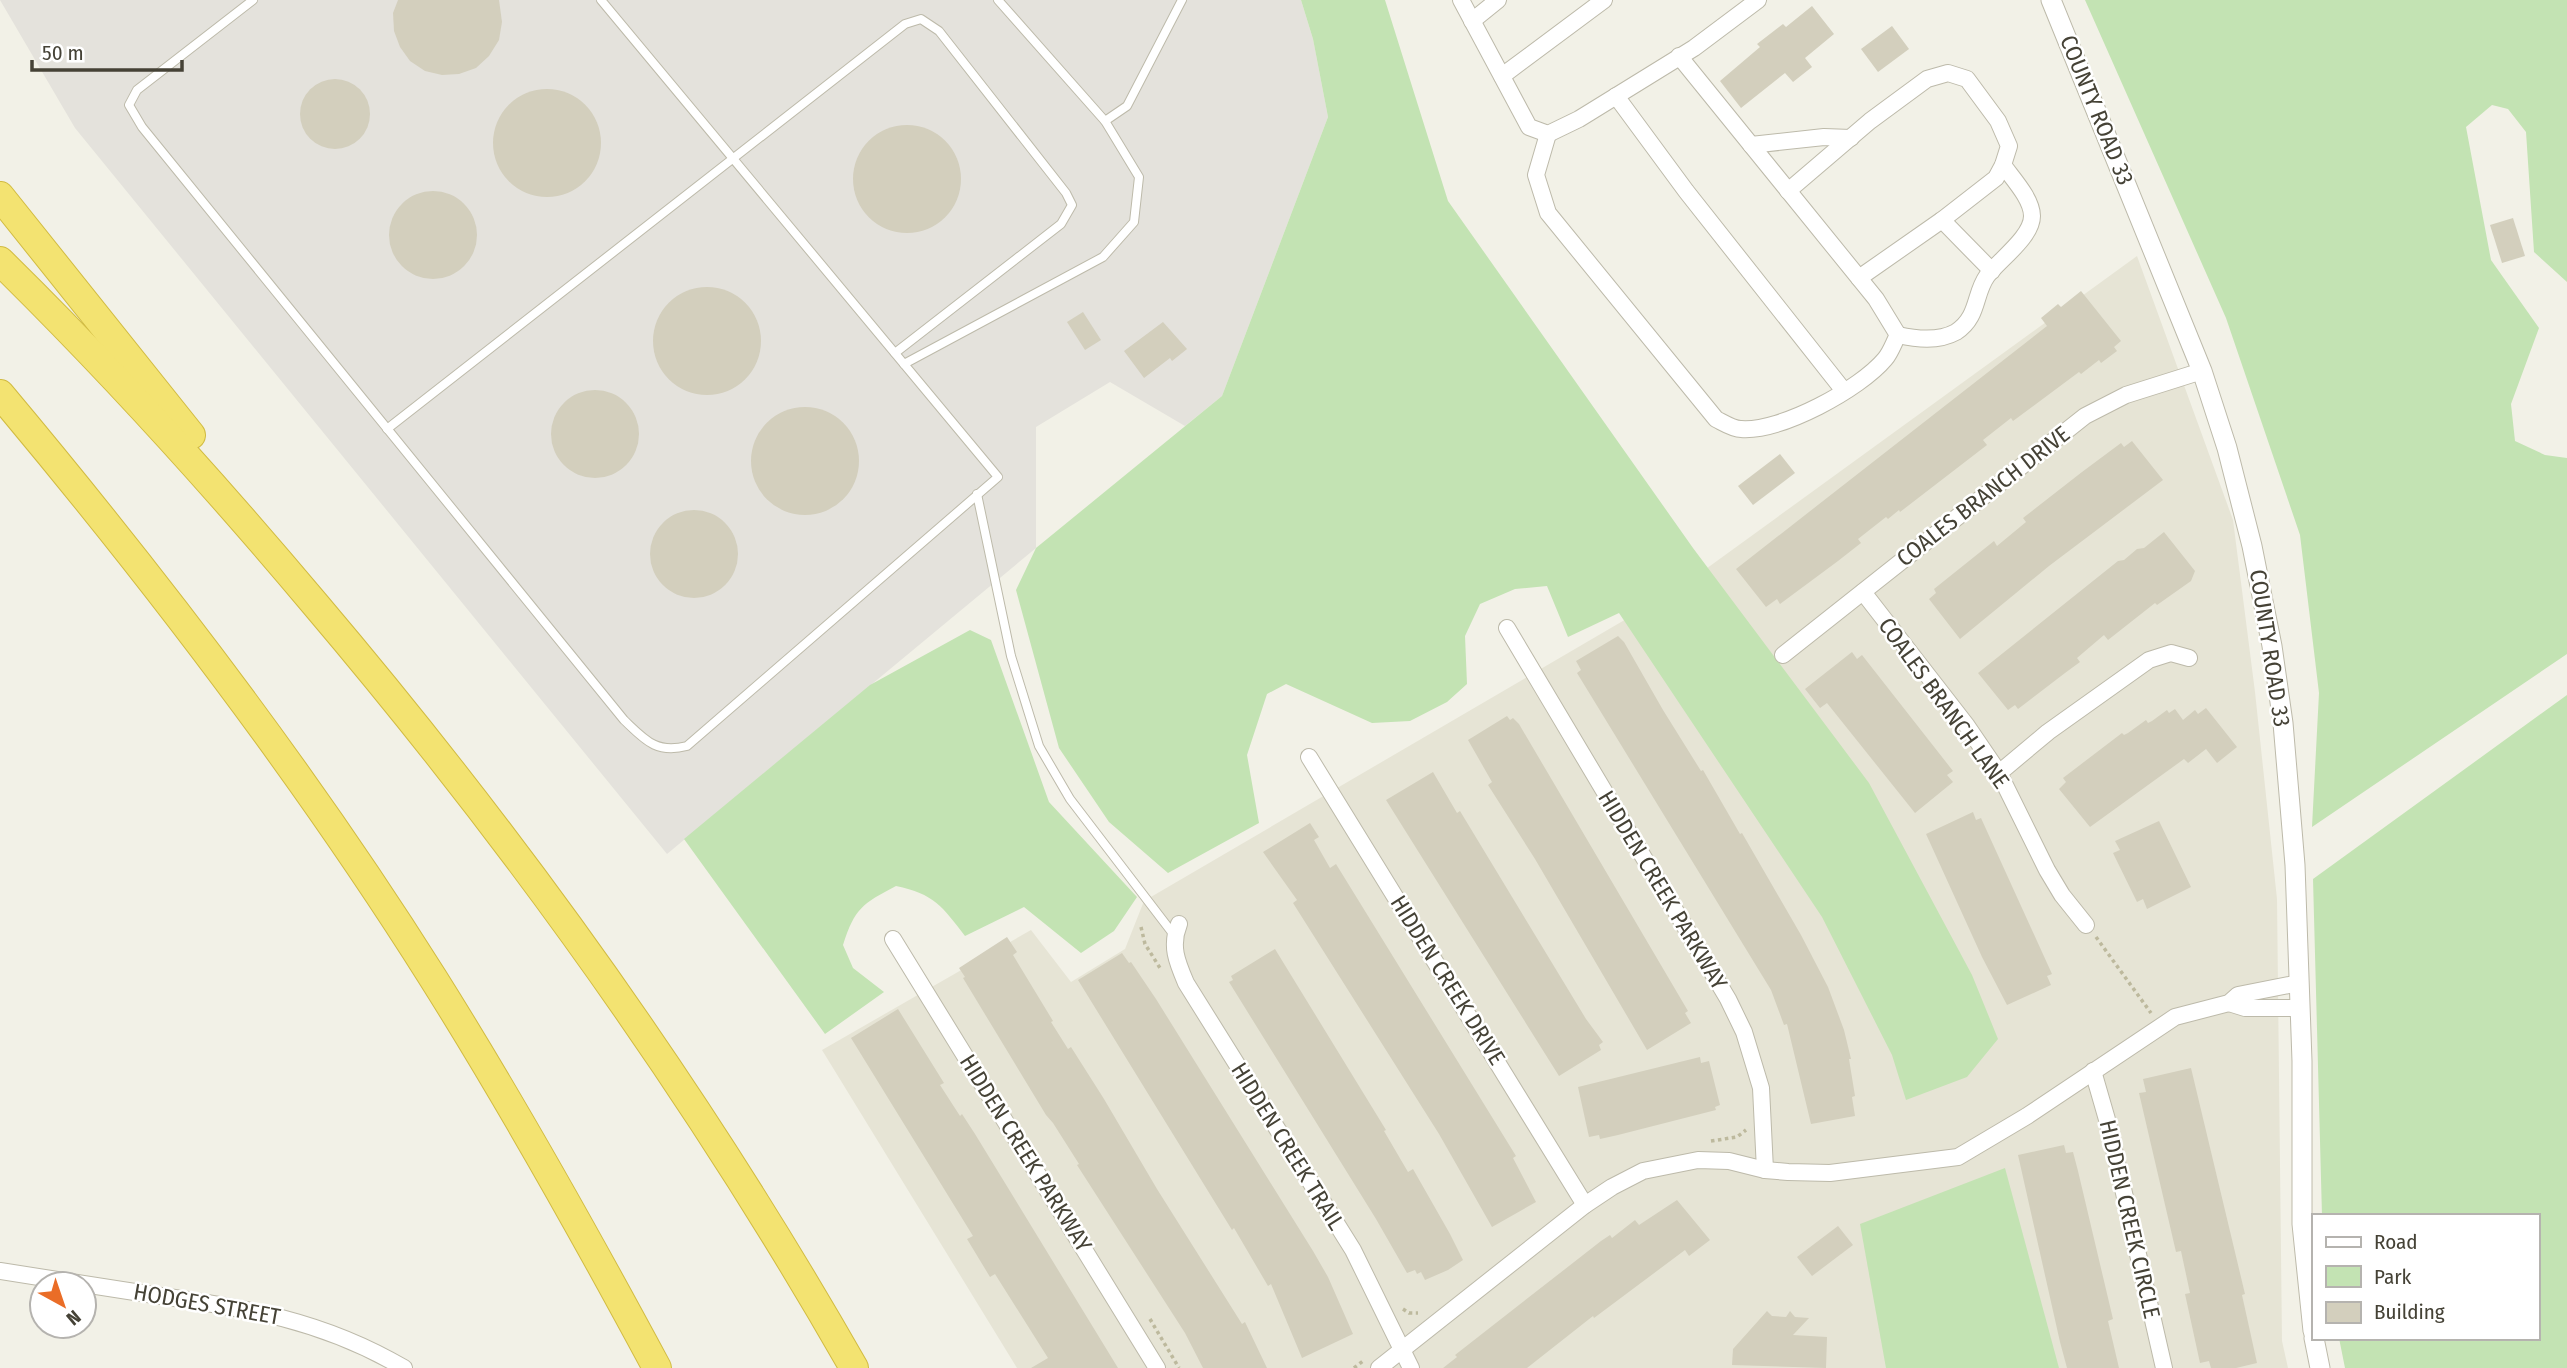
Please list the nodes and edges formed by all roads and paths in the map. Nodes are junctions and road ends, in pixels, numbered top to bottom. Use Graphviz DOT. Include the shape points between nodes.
graph roads {
  1 [pos="253,0"];
  2 [pos="601,0"];
  3 [pos="998,0"];
  4 [pos="1182,0"];
  5 [pos="1461,0"];
  6 [pos="1498,0"];
  7 [pos="1604,0"];
  8 [pos="1758,0"];
  9 [pos="2051,0"];
  10 [pos="1472,22"];
  11 [pos="1679,56"];
  12 [pos="1502,76"];
  13 [pos="1616,96"];
  14 [pos="1105,121"];
  15 [pos="1548,134"];
  16 [pos="1851,138"];
  17 [pos="1751,145"];
  18 [pos="733,158"];
  19 [pos="2003,165"];
  20 [pos="1788,191"];
  21 [pos="0,196"];
  22 [pos="1942,220"];
  23 [pos="0,261"];
  24 [pos="1992,271"];
  25 [pos="1859,278"];
  26 [pos="1898,335"];
  27 [pos="895,354"];
  28 [pos="904,364"];
  29 [pos="2202,371"];
  30 [pos="1844,391"];
  31 [pos="0,394"];
  32 [pos="387,429"];
  33 [pos="977,494"];
  34 [pos="1863,592"];
  35 [pos="1507,628"];
  36 [pos="1783,655"];
  37 [pos="2189,658"];
  38 [pos="398,702"];
  39 [pos="1308,757"];
  40 [pos="1999,773"];
  41 [pos="2086,925"];
  42 [pos="1177,930"];
  43 [pos="893,939"];
  44 [pos="2299,983"];
  45 [pos="2229,1003"];
  46 [pos="2300,1008"];
  47 [pos="2159,1027"];
  48 [pos="2094,1071"];
  49 [pos="1749,1124"];
  50 [pos="1702,1142"];
  51 [pos="1765,1170"];
  52 [pos="1585,1205"];
  53 [pos="0,1270"];
  54 [pos="1399,1305"];
  55 [pos="1425,1311"];
  56 [pos="2312,1321"];
  57 [pos="2314,1340"];
  58 [pos="1403,1350"];
  59 [pos="404,1368"];
  60 [pos="657,1368"];
  61 [pos="854,1368"];
  62 [pos="1157,1368"];
  63 [pos="1379,1368"];
  64 [pos="1411,1368"];
  65 [pos="2164,1368"];
  66 [pos="2320,1368"];
  1 -- 32 [label="lane" via="137,90 129,105 142,127"];
  2 -- 18 [label="lane"];
  3 -- 14 [label="lane"];
  4 -- 14 [label="lane" via="1127,106"];
  5 -- 10 [label="street"];
  6 -- 10 [label="street"];
  7 -- 12 [label="street"];
  8 -- 11 [label="street"];
  9 -- 29 [label="street, COUNTY ROAD 33"];
  10 -- 12 [label="street"];
  11 -- 13 [label="street"];
  11 -- 17 [label="street"];
  12 -- 15 [label="street" via="1529,127"];
  13 -- 15 [label="street"];
  13 -- 30 [label="street"];
  14 -- 28 [label="lane" via="1139,177 1134,222 1103,257"];
  15 -- 30 [label="street" via="1536,175 1548,213 1716,419 1740,429 1770,427 1816,410"];
  16 -- 17 [label="street"];
  16 -- 19 [label="street" via="1927,79 1948,73 1967,79 1998,121 2009,146"];
  16 -- 20 [label="street"];
  17 -- 20 [label="street"];
  18 -- 27 [label="lane"];
  18 -- 27 [label="lane" via="905,24 921,19 939,31 1072,205 1060,224"];
  18 -- 32 [label="lane"];
  19 -- 22 [label="street" via="1996,178"];
  19 -- 24 [label="street" via="2033,214 2030,228"];
  20 -- 25 [label="street"];
  21 -- 38 [label="highway" via="316,592"];
  22 -- 24 [label="street"];
  22 -- 25 [label="street"];
  23 -- 38 [label="highway" via="182,450"];
  24 -- 26 [label="street" via="1969,320 1954,333 1923,340"];
  25 -- 26 [label="street"];
  26 -- 30 [label="street" via="1886,358"];
  27 -- 28 [label="lane"];
  28 -- 33 [label="lane" via="998,477"];
  29 -- 34 [label="street, COALES BRANCH DRIVE" via="2126,394 2085,416"];
  29 -- 44 [label="street, COUNTY ROAD 33" via="2231,460 2272,646 2290,792"];
  31 -- 60 [label="highway" via="205,650 354,858 542,1158"];
  32 -- 33 [label="lane" via="624,720 648,743 674,749 687,746"];
  33 -- 42 [label="lane" via="1011,656 1039,746 1070,799"];
  34 -- 36 [label="street, COALES BRANCH DRIVE"];
  34 -- 40 [label="street, COALES BRANCH LANE"];
  35 -- 51 [label="street, HIDDEN CREEK PARKWAY" via="1744,1031 1761,1088"];
  37 -- 40 [label="street" via="2171,653 2148,660"];
  38 -- 61 [label="highway" via="594,960 759,1209"];
  39 -- 52 [label="street, HIDDEN CREEK DRIVE"];
  40 -- 41 [label="street, COALES BRANCH LANE" via="2047,870"];
  41 -- 47 [label="path"];
  42 -- 58 [label="street, HIDDEN CREEK TRAIL" via="1177,962 1186,983 1353,1251"];
  43 -- 62 [label="street, HIDDEN CREEK PARKWAY"];
  44 -- 45 [label="street" via="2238,995"];
  44 -- 46 [label="street, COUNTY ROAD 33"];
  45 -- 46 [label="street" via="2245,1009"];
  45 -- 47 [label="street" via="2175,1017"];
  46 -- 56 [label="street, COUNTY ROAD 33" via="2302,1224"];
  47 -- 48 [label="street"];
  48 -- 51 [label="street" via="1958,1157 1830,1173"];
  48 -- 65 [label="street, HIDDEN CREEK CIRCLE"];
  49 -- 50 [label="path" via="1737,1137"];
  51 -- 52 [label="street" via="1718,1160 1669,1165 1643,1171"];
  52 -- 58 [label="street"];
  53 -- 59 [label="street, HODGES STREET" via="253,1310 333,1332"];
  54 -- 55 [label="path" via="1409,1313"];
  57 -- 66 [label="street"];
  58 -- 63 [label="street"];
  58 -- 64 [label="street, HIDDEN CREEK TRAIL"];
}
